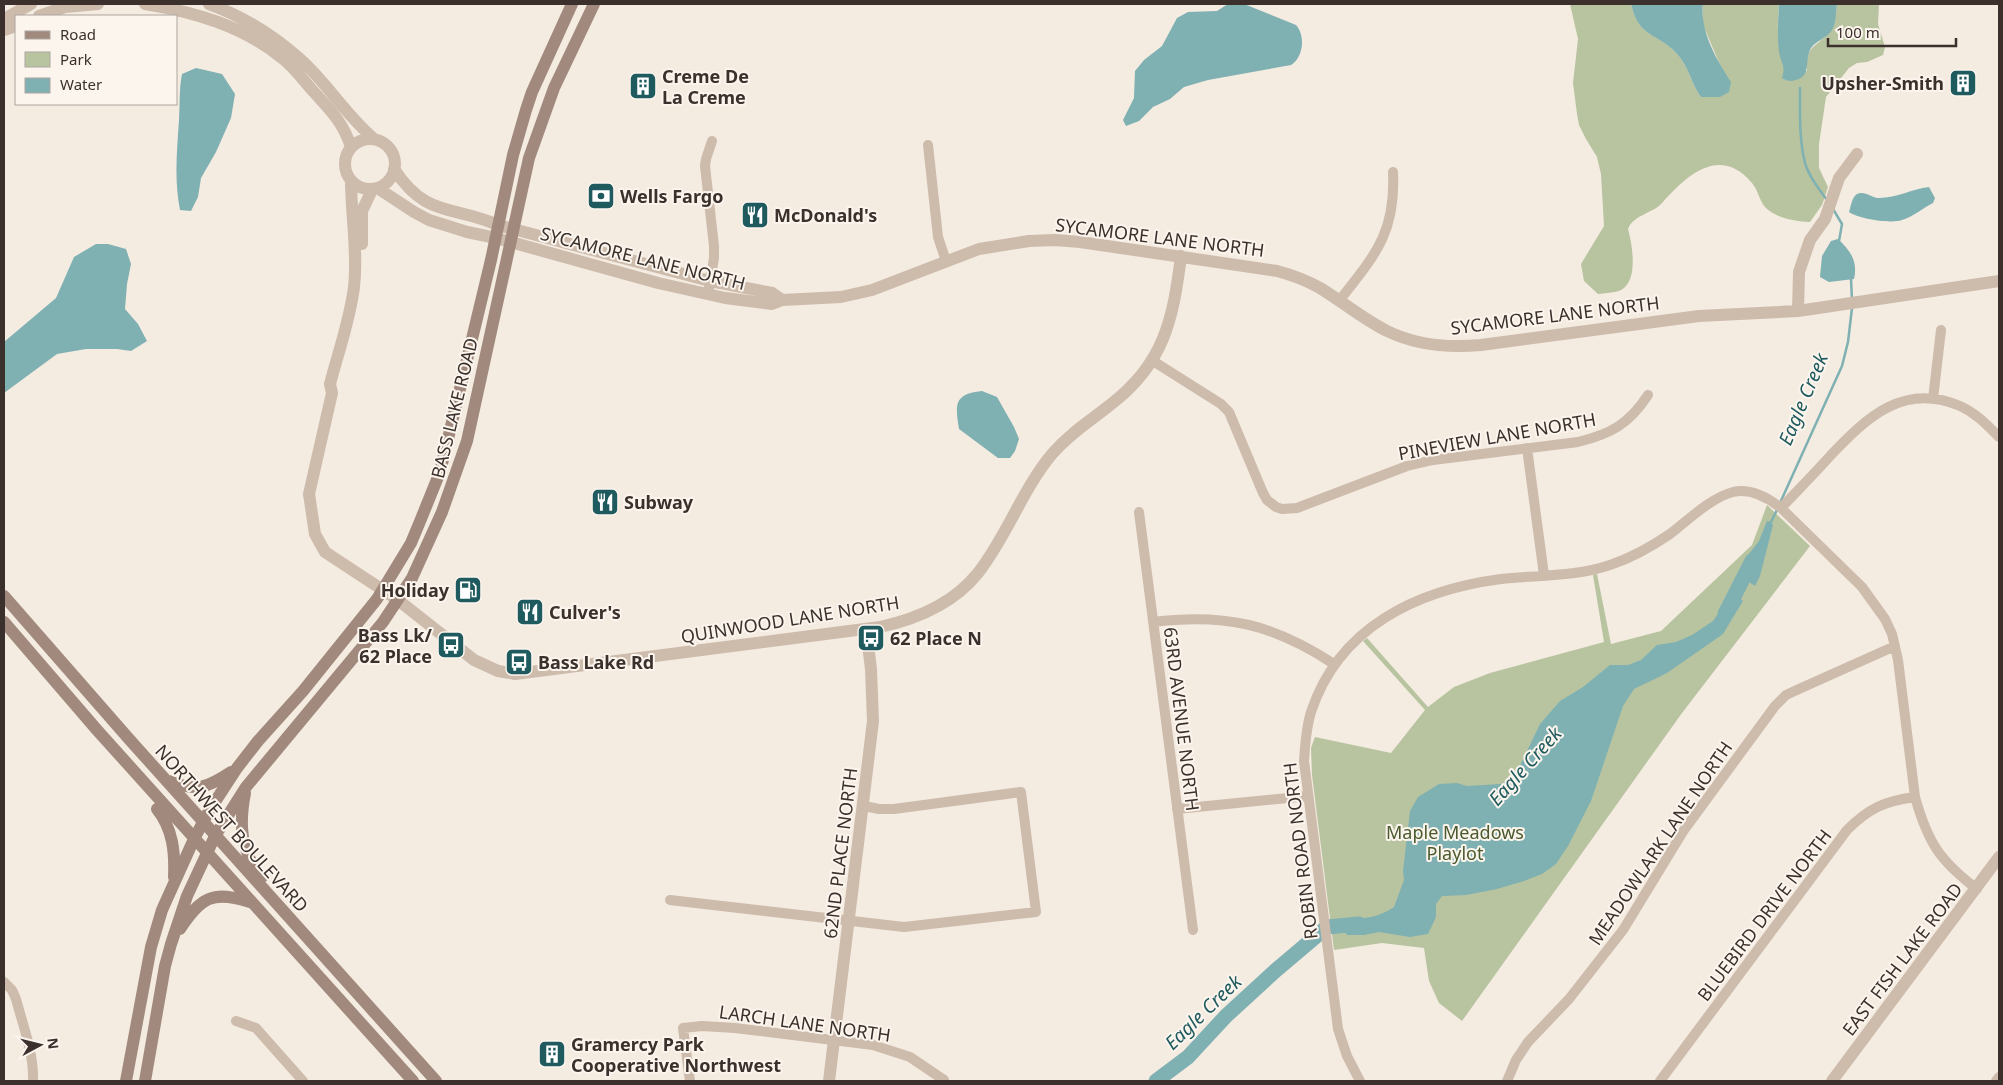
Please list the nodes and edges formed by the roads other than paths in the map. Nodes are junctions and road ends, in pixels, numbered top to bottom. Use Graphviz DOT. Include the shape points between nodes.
graph roads {
  1 [pos="31,4"];
  2 [pos="98,4"];
  3 [pos="146,4"];
  4 [pos="209,4"];
  5 [pos="572,4"];
  6 [pos="594,4"];
  7 [pos="42,15"];
  8 [pos="4,19"];
  9 [pos="373,138"];
  10 [pos="712,141"];
  11 [pos="928,145"];
  12 [pos="351,148"];
  13 [pos="1857,154"];
  14 [pos="394,169"];
  15 [pos="1393,172"];
  16 [pos="350,180"];
  17 [pos="375,189"];
  18 [pos="513,229"];
  19 [pos="497,232"];
  20 [pos="510,242"];
  21 [pos="1180,256"];
  22 [pos="946,261"];
  23 [pos="710,281"];
  24 [pos="1999,281"];
  25 [pos="356,292"];
  26 [pos="707,294"];
  27 [pos="782,300"];
  28 [pos="1339,301"];
  29 [pos="1798,310"];
  30 [pos="1941,330"];
  31 [pos="1152,361"];
  32 [pos="1648,396"];
  33 [pos="1933,399"];
  34 [pos="1999,437"];
  35 [pos="1527,448"];
  36 [pos="1781,508"];
  37 [pos="1139,512"];
  38 [pos="1544,575"];
  39 [pos="383,590"];
  40 [pos="4,596"];
  41 [pos="398,600"];
  42 [pos="4,622"];
  43 [pos="1153,622"];
  44 [pos="866,629"];
  45 [pos="1895,646"];
  46 [pos="1334,664"];
  47 [pos="97,730"];
  48 [pos="237,768"];
  49 [pos="166,780"];
  50 [pos="246,787"];
  51 [pos="1308,796"];
  52 [pos="1915,798"];
  53 [pos="864,806"];
  54 [pos="1177,809"];
  55 [pos="203,822"];
  56 [pos="215,836"];
  57 [pos="194,839"];
  58 [pos="206,852"];
  59 [pos="1999,857"];
  60 [pos="173,883"];
  61 [pos="1976,889"];
  62 [pos="670,900"];
  63 [pos="252,903"];
  64 [pos="849,921"];
  65 [pos="1192,930"];
  66 [pos="171,944"];
  67 [pos="315,948"];
  68 [pos="5,982"];
  69 [pos="236,1021"];
  70 [pos="374,1038"];
  71 [pos="834,1040"];
  72 [pos="1999,1077"];
  73 [pos="944,1080"];
  74 [pos="33,1081"];
  75 [pos="126,1081"];
  76 [pos="145,1081"];
  77 [pos="303,1081"];
  78 [pos="413,1081"];
  79 [pos="422,1081"];
  80 [pos="436,1081"];
  81 [pos="690,1081"];
  82 [pos="829,1081"];
  83 [pos="1360,1081"];
  84 [pos="1507,1081"];
  85 [pos="1660,1081"];
  86 [pos="1832,1081"];
  87 [pos="1996,1081"];
  1 -- 8 [label="street"];
  2 -- 7 [label="street" via="65,7"];
  3 -- 12 [label="street" via="206,17 250,35 283,59 338,118"];
  4 -- 9 [label="street" via="242,18 301,60"];
  5 -- 19 [label="main road, BASS LAKE ROAD" via="532,92"];
  6 -- 18 [label="main road, BASS LAKE ROAD" via="542,119 529,158"];
  9 -- 12 [label="street" via="360,140"];
  9 -- 14 [label="street" via="386,143 391,149 395,158"];
  10 -- 23 [label="street" via="705,166 714,246"];
  11 -- 22 [label="street" via="938,237"];
  12 -- 16 [label="street" via="346,159"];
  13 -- 29 [label="street" via="1839,178 1825,218 1810,240 1799,272"];
  14 -- 17 [label="street" via="390,180"];
  14 -- 19 [label="street" via="411,192 423,201 486,220"];
  15 -- 28 [label="street" via="1394,196 1384,235 1363,272"];
  16 -- 17 [label="street" via="360,188"];
  16 -- 25 [label="street"];
  17 -- 19 [label="street" via="429,220 467,232"];
  17 -- 25 [label="street" via="362,211 362,256"];
  18 -- 19 [label="street, SYCAMORE LANE NORTH"];
  18 -- 20 [label="main road, BASS LAKE ROAD"];
  18 -- 23 [label="street, SYCAMORE LANE NORTH"];
  19 -- 20 [label="street, SYCAMORE LANE NORTH"];
  19 -- 39 [label="main road, BASS LAKE ROAD" via="440,472 411,543"];
  20 -- 26 [label="street, SYCAMORE LANE NORTH"];
  20 -- 41 [label="main road, BASS LAKE ROAD" via="461,462 412,578"];
  21 -- 22 [label="street, SYCAMORE LANE NORTH" via="1055,240 1003,244"];
  21 -- 28 [label="street, SYCAMORE LANE NORTH" via="1277,270 1318,287"];
  21 -- 31 [label="street, QUINWOOD LANE NORTH" via="1169,325"];
  22 -- 27 [label="street, SYCAMORE LANE NORTH" via="866,292 841,297"];
  23 -- 26 [label="street"];
  23 -- 27 [label="street, SYCAMORE LANE NORTH" via="772,293"];
  24 -- 29 [label="street, SYCAMORE LANE NORTH"];
  25 -- 39 [label="street, QUINWOOD LANE NORTH" via="330,384 332,393 309,494 315,534 325,552"];
  26 -- 27 [label="street, SYCAMORE LANE NORTH" via="772,304"];
  28 -- 29 [label="street, SYCAMORE LANE NORTH" via="1400,337 1450,346 1481,345 1699,316"];
  30 -- 33 [label="street"];
  31 -- 35 [label="street, PINEVIEW LANE NORTH" via="1229,412 1263,493 1271,504 1282,509 1297,508 1407,466"];
  31 -- 44 [label="street, QUINWOOD LANE NORTH" via="1126,393 1070,435 1052,454 976,575 945,602 925,613"];
  32 -- 35 [label="street, PINEVIEW LANE NORTH" via="1636,414 1596,438"];
  33 -- 34 [label="street" via="1960,406 1976,415"];
  33 -- 36 [label="street" via="1909,400 1877,412 1849,436"];
  35 -- 38 [label="street"];
  36 -- 38 [label="street, ROBIN ROAD NORTH" via="1767,497 1733,492 1715,500 1646,550 1621,561 1595,570"];
  36 -- 45 [label="street, ROBIN ROAD NORTH" via="1862,587 1885,619"];
  37 -- 43 [label="street, 63RD AVENUE NORTH"];
  38 -- 46 [label="street, ROBIN ROAD NORTH" via="1468,586 1414,603 1364,632"];
  39 -- 41 [label="street, QUINWOOD LANE NORTH"];
  39 -- 48 [label="main road, BASS LAKE ROAD"];
  40 -- 49 [label="main road, NORTHWEST BOULEVARD"];
  41 -- 44 [label="street, QUINWOOD LANE NORTH" via="474,660 498,671 515,674"];
  41 -- 50 [label="main road, BASS LAKE ROAD" via="368,641"];
  42 -- 47 [label="main road, NORTHWEST BOULEVARD"];
  43 -- 46 [label="street" via="1197,618 1250,625 1284,636"];
  43 -- 54 [label="street, 63RD AVENUE NORTH"];
  44 -- 53 [label="street, 62ND PLACE NORTH" via="873,721"];
  45 -- 52 [label="street, ROBIN ROAD NORTH"];
  45 -- 84 [label="street, MEADOWLARK LANE NORTH" via="1798,689 1775,706 1684,830 1623,930 1574,993 1528,1042"];
  46 -- 51 [label="street, ROBIN ROAD NORTH" via="1319,691 1309,722 1304,761"];
  47 -- 57 [label="main road, NORTHWEST BOULEVARD"];
  47 -- 60 [label="main road" via="104,748 167,824 174,853"];
  48 -- 49 [label="main road" via="202,788 184,787"];
  48 -- 55 [label="main road, BASS LAKE ROAD"];
  49 -- 55 [label="main road, NORTHWEST BOULEVARD"];
  50 -- 56 [label="main road, BASS LAKE ROAD"];
  50 -- 67 [label="main road" via="241,822 246,851 255,869 310,931"];
  51 -- 54 [label="street"];
  51 -- 83 [label="street, ROBIN ROAD NORTH" via="1338,1029"];
  52 -- 61 [label="street, ROBIN ROAD NORTH" via="1937,852"];
  52 -- 85 [label="street, BLUEBIRD DRIVE NORTH" via="1879,805 1847,830"];
  53 -- 64 [label="street, 62ND PLACE NORTH"];
  53 -- 64 [label="street" via="894,809 1021,792 1036,912 915,927"];
  54 -- 65 [label="street, 63RD AVENUE NORTH"];
  55 -- 56 [label="main road, NORTHWEST BOULEVARD"];
  55 -- 57 [label="main road, BASS LAKE ROAD"];
  56 -- 58 [label="main road, BASS LAKE ROAD"];
  56 -- 67 [label="main road, NORTHWEST BOULEVARD"];
  57 -- 58 [label="main road, NORTHWEST BOULEVARD"];
  57 -- 60 [label="main road, BASS LAKE ROAD"];
  58 -- 63 [label="main road, NORTHWEST BOULEVARD"];
  58 -- 66 [label="main road, BASS LAKE ROAD"];
  59 -- 61 [label="street, EAST FISH LAKE ROAD"];
  60 -- 75 [label="main road, BASS LAKE ROAD" via="150,947"];
  61 -- 86 [label="street, EAST FISH LAKE ROAD"];
  62 -- 64 [label="street"];
  63 -- 66 [label="main road" via="229,896 203,901"];
  63 -- 70 [label="main road, NORTHWEST BOULEVARD"];
  64 -- 71 [label="street, 62ND PLACE NORTH"];
  66 -- 76 [label="main road, BASS LAKE ROAD"];
  67 -- 80 [label="main road, NORTHWEST BOULEVARD"];
  68 -- 74 [label="street" via="16,999 31,1052"];
  69 -- 77 [label="street" via="256,1028"];
  70 -- 78 [label="main road, NORTHWEST BOULEVARD"];
  70 -- 79 [label="main road" via="392,1048"];
  71 -- 73 [label="street, LARCH LANE NORTH" via="892,1049"];
  71 -- 81 [label="street, LARCH LANE NORTH" via="735,1028 683,1028"];
  71 -- 82 [label="street, 62ND PLACE NORTH"];
  72 -- 87 [label="street"];
}
